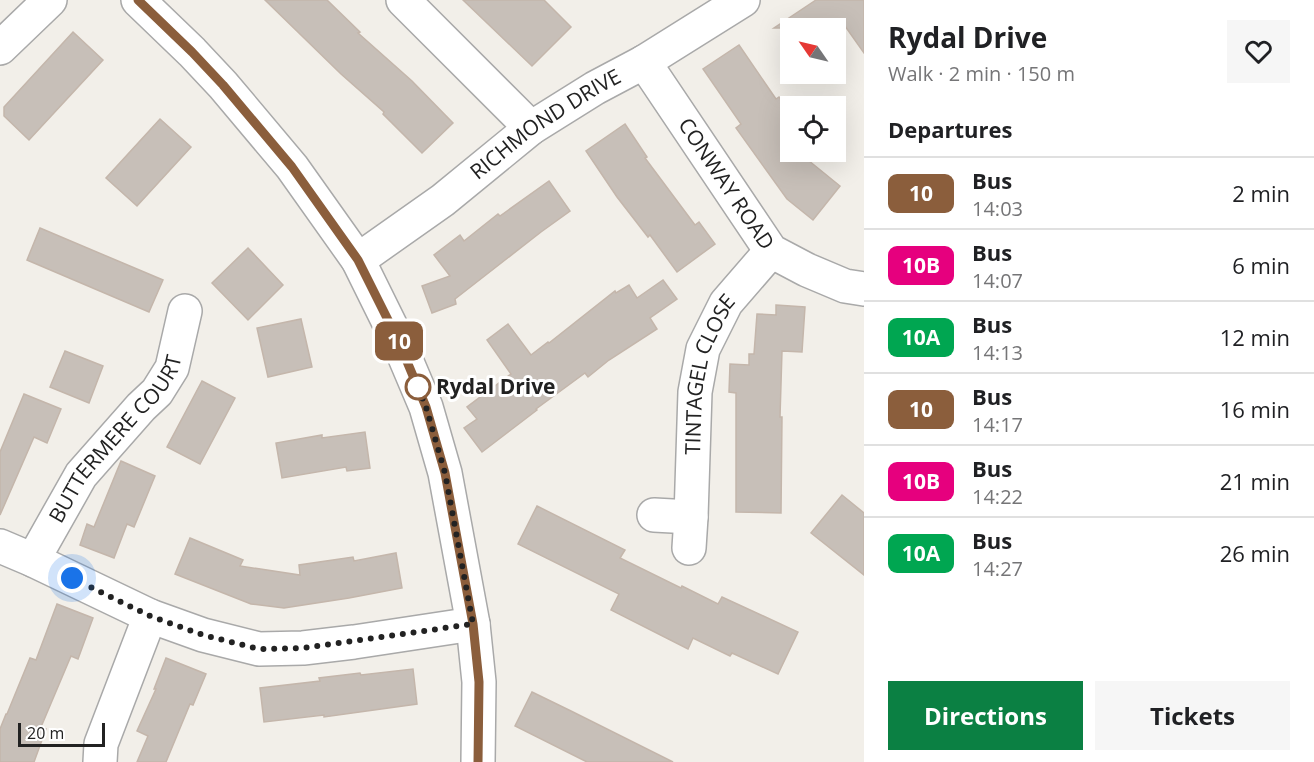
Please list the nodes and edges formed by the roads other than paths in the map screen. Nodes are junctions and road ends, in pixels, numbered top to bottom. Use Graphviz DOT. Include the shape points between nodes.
graph roads {
  1 [pos="50,0"];
  2 [pos="138,0"];
  3 [pos="403,0"];
  4 [pos="743,0"];
  5 [pos="0,48"];
  6 [pos="644,62"];
  7 [pos="531,128"];
  8 [pos="771,251"];
  9 [pos="358,260"];
  10 [pos="864,289"];
  11 [pos="186,311"];
  12 [pos="654,515"];
  13 [pos="0,546"];
  14 [pos="33,560"];
  15 [pos="150,616"];
  16 [pos="473,624"];
  17 [pos="100,762"];
  18 [pos="478,762"];
  1 -- 5 [label="street"];
  2 -- 9 [label="street" via="223,85 285,158"];
  3 -- 7 [label="street"];
  4 -- 6 [label="street, RICHMOND DRIVE"];
  6 -- 7 [label="street, RICHMOND DRIVE"];
  6 -- 8 [label="street, CONWAY ROAD"];
  7 -- 9 [label="street, RICHMOND DRIVE" via="443,200"];
  8 -- 10 [label="street, CONWAY ROAD" via="845,286"];
  8 -- 12 [label="street, TINTAGEL CLOSE" via="726,303 703,349 695,392 690,532"];
  9 -- 16 [label="street" via="426,407 445,473"];
  11 -- 14 [label="street, BUTTERMERE COURT" via="172,368 157,392 81,475"];
  13 -- 14 [label="street"];
  14 -- 15 [label="street"];
  15 -- 16 [label="street" via="259,649 303,648"];
  15 -- 17 [label="street" via="101,744"];
  16 -- 18 [label="street" via="479,682"];
}
